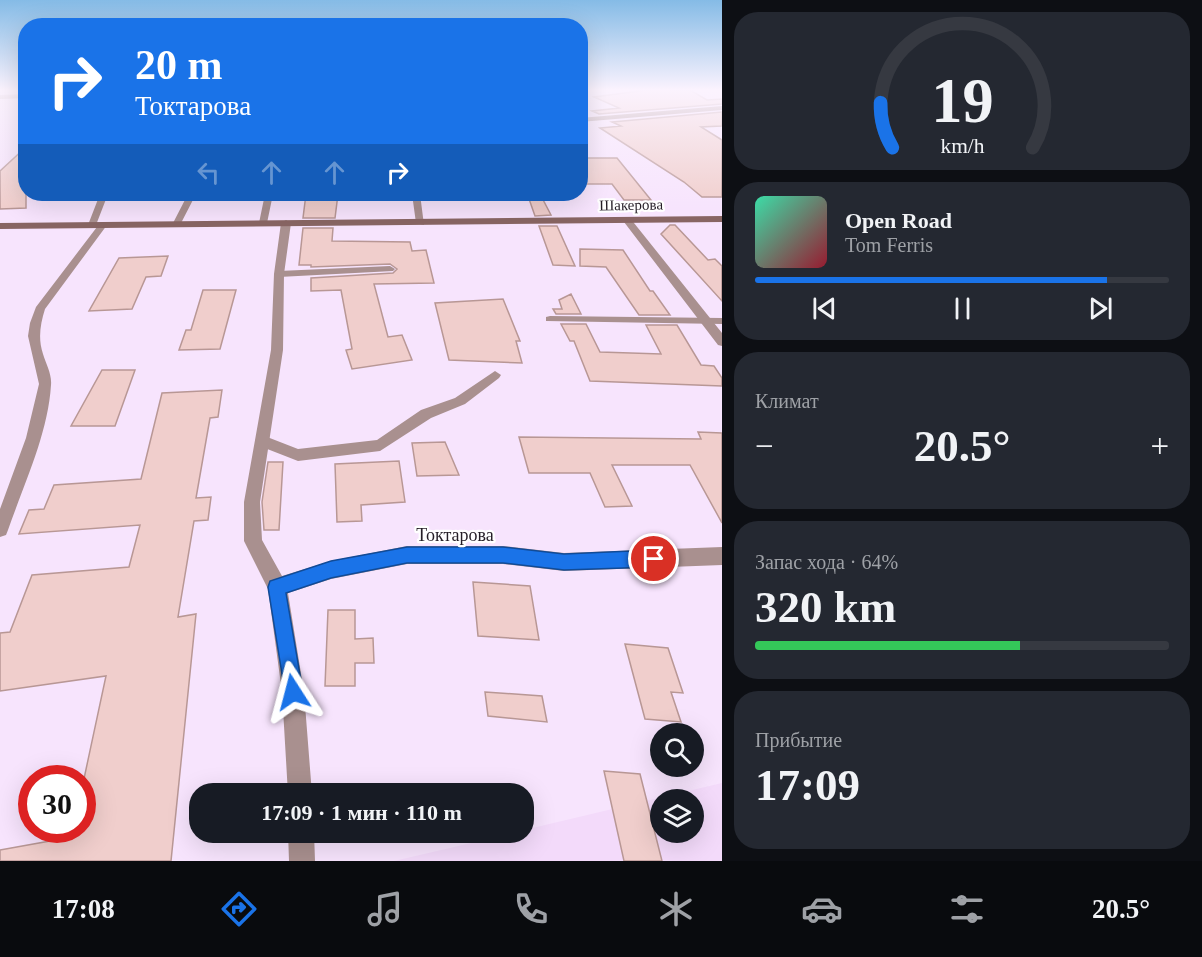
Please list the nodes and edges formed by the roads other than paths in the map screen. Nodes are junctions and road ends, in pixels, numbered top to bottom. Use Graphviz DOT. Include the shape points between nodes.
graph roads {
  1 [pos="102,201"];
  2 [pos="188,201"];
  3 [pos="268,201"];
  4 [pos="417,201"];
  5 [pos="722,219"];
  6 [pos="627,220"];
  7 [pos="286,223"];
  8 [pos="421,223"];
  9 [pos="263,224"];
  10 [pos="97,225"];
  11 [pos="176,225"];
  12 [pos="0,226"];
  13 [pos="390,269"];
  14 [pos="279,274"];
  15 [pos="550,319"];
  16 [pos="707,321"];
  17 [pos="722,321"];
  18 [pos="722,342"];
  19 [pos="495,375"];
  20 [pos="262,441"];
  21 [pos="0,530"];
  22 [pos="722,556"];
  23 [pos="277,587"];
  24 [pos="299,783"];
  25 [pos="301,843"];
  26 [pos="302,861"];
  1 -- 10 [label="lane"];
  2 -- 11 [label="lane"];
  3 -- 9 [label="lane"];
  4 -- 8 [label="street"];
  5 -- 6 [label="street, Шакерова"];
  6 -- 8 [label="street, Шакерова"];
  6 -- 16 [label="street"];
  7 -- 8 [label="street, Шакерова"];
  7 -- 9 [label="street, Шакерова"];
  7 -- 14 [label="street"];
  9 -- 11 [label="street, Шакерова"];
  10 -- 11 [label="street, Шакерова"];
  10 -- 12 [label="street, Шакерова"];
  10 -- 21 [label="lane" via="34,324 32,338 45,385"];
  13 -- 14 [label="lane"];
  14 -- 20 [label="street" via="277,350"];
  15 -- 16 [label="lane"];
  16 -- 17 [label="lane"];
  16 -- 18 [label="street"];
  19 -- 20 [label="lane" via="460,401 426,414 380,445 298,455"];
  20 -- 23 [label="street" via="252,502 253,541"];
  22 -- 23 [label="street, Токтарова" via="564,562 503,555 407,555 331,570"];
  23 -- 24 [label="street" via="293,692"];
  25 -- 26 [label="street"];
}
